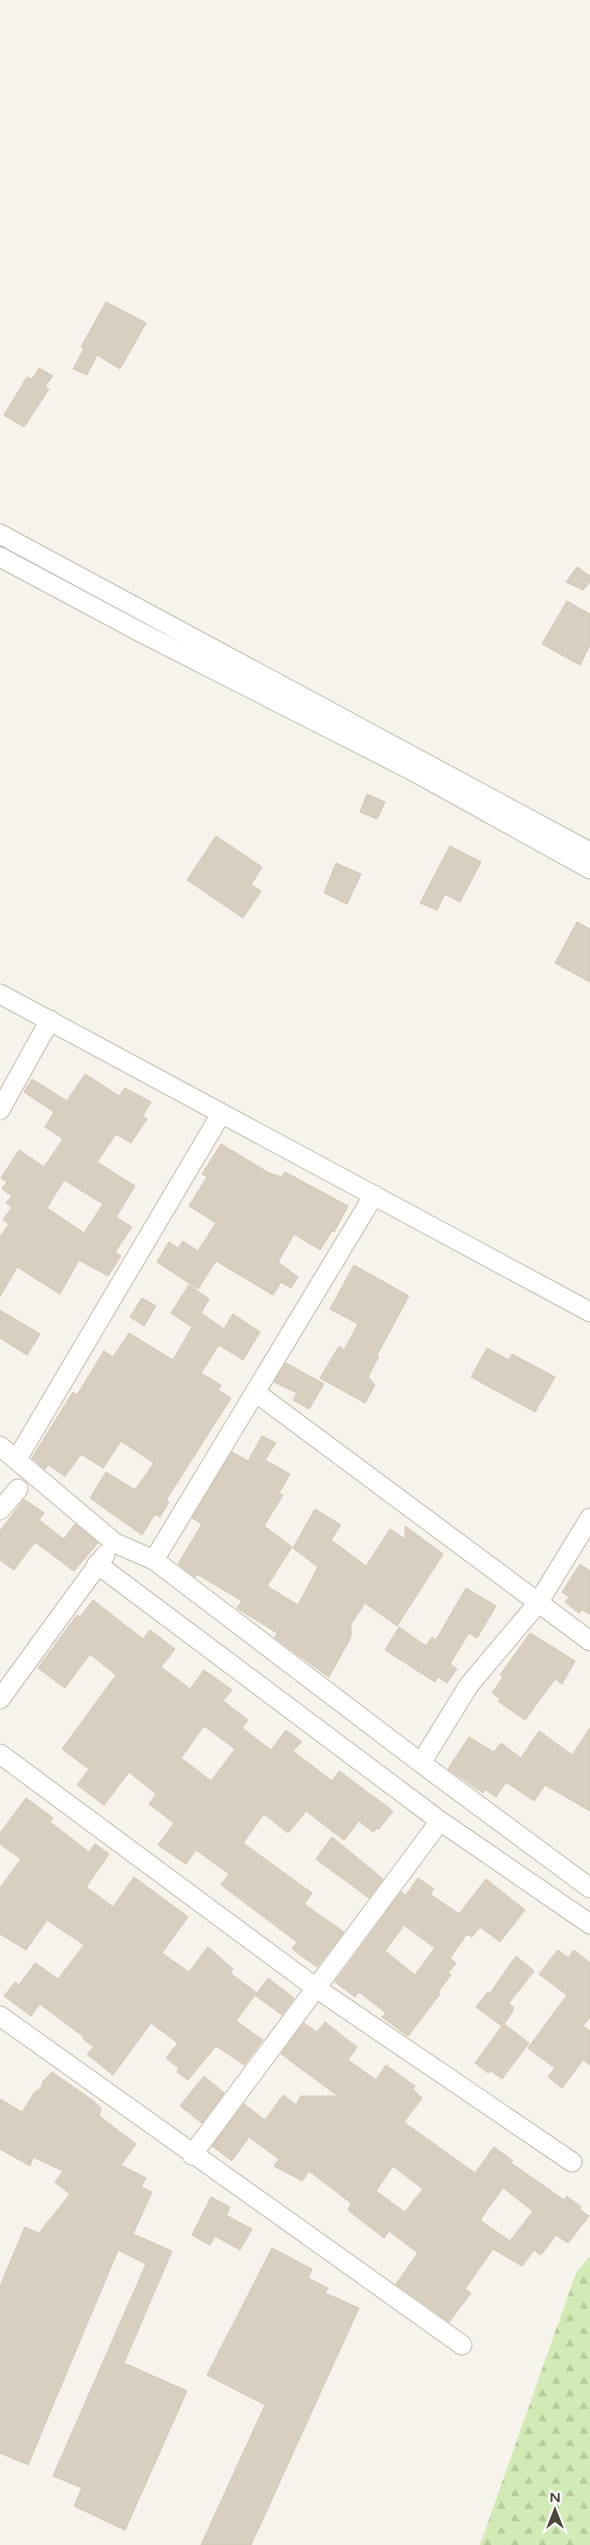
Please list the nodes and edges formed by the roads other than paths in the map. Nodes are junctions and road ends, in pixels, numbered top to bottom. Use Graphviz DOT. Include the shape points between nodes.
graph roads {
  1 [pos="0,534"];
  2 [pos="0,557"];
  3 [pos="590,852"];
  4 [pos="590,869"];
  5 [pos="0,994"];
  6 [pos="50,1020"];
  7 [pos="0,1110"];
  8 [pos="221,1114"];
  9 [pos="374,1195"];
  10 [pos="590,1312"];
  11 [pos="255,1392"];
  12 [pos="0,1446"];
  13 [pos="17,1459"];
  14 [pos="18,1488"];
  15 [pos="0,1510"];
  16 [pos="590,1518"];
  17 [pos="115,1543"];
  18 [pos="154,1560"];
  19 [pos="97,1564"];
  20 [pos="538,1603"];
  21 [pos="590,1642"];
  22 [pos="0,1699"];
  23 [pos="0,1754"];
  24 [pos="421,1764"];
  25 [pos="440,1821"];
  26 [pos="590,1888"];
  27 [pos="590,1924"];
  28 [pos="316,1988"];
  29 [pos="0,2016"];
  30 [pos="192,2155"];
  31 [pos="572,2162"];
  32 [pos="462,2346"];
  1 -- 3 [label="street"];
  2 -- 4 [label="street" via="415,772"];
  5 -- 6 [label="street"];
  6 -- 7 [label="street"];
  6 -- 8 [label="street"];
  8 -- 9 [label="street"];
  8 -- 13 [label="street"];
  9 -- 10 [label="street"];
  9 -- 11 [label="street"];
  11 -- 18 [label="street"];
  11 -- 20 [label="street"];
  12 -- 13 [label="street"];
  13 -- 17 [label="street"];
  14 -- 15 [label="street"];
  16 -- 20 [label="street"];
  17 -- 18 [label="street"];
  17 -- 19 [label="street"];
  18 -- 24 [label="street"];
  19 -- 22 [label="street"];
  19 -- 25 [label="street"];
  20 -- 21 [label="street"];
  20 -- 24 [label="street" via="469,1685"];
  23 -- 28 [label="street"];
  24 -- 26 [label="street"];
  25 -- 27 [label="street"];
  25 -- 28 [label="street"];
  28 -- 30 [label="street"];
  28 -- 31 [label="street"];
  29 -- 30 [label="street"];
  30 -- 32 [label="street"];
}
